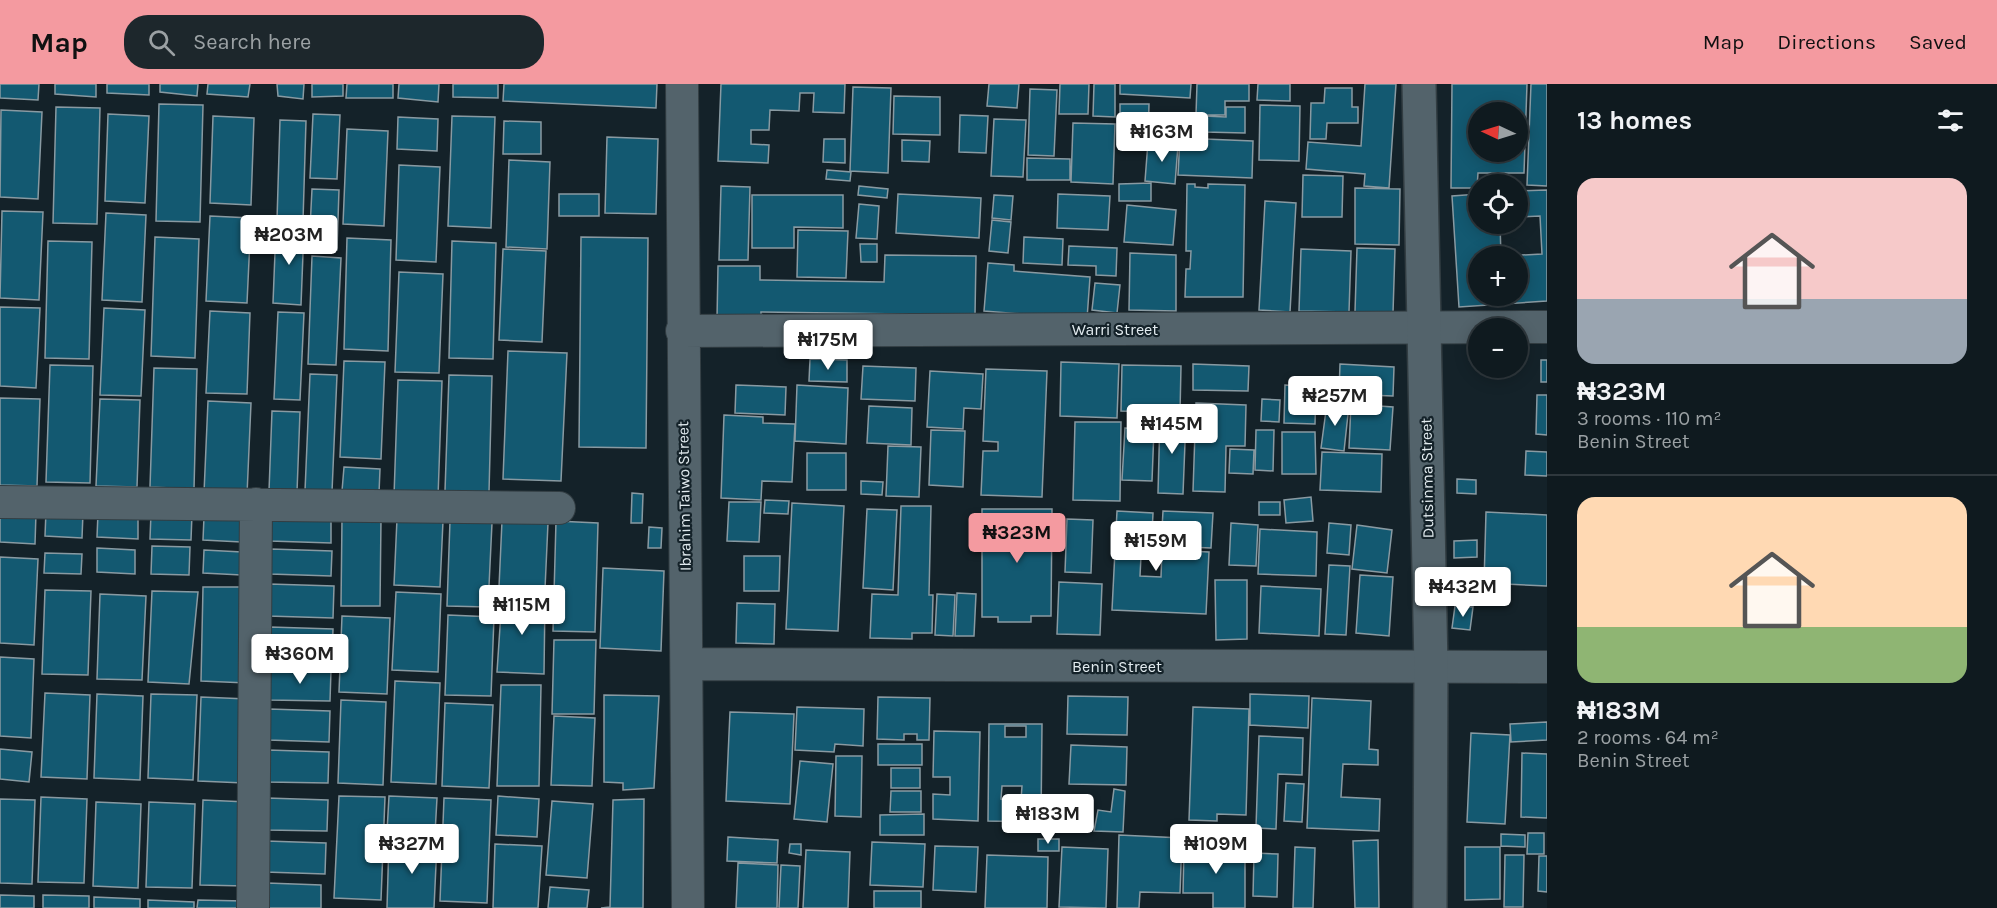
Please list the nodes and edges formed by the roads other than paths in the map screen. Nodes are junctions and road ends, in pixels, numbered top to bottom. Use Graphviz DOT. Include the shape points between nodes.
graph roads {
  1 [pos="682,84"];
  2 [pos="1419,84"];
  3 [pos="1547,327"];
  4 [pos="1423,328"];
  5 [pos="682,331"];
  6 [pos="0,502"];
  7 [pos="256,504"];
  8 [pos="559,508"];
  9 [pos="687,664"];
  10 [pos="1431,667"];
  11 [pos="1547,667"];
  12 [pos="252,908"];
  13 [pos="688,908"];
  14 [pos="1430,908"];
  1 -- 5 [label="street, Ibrahim Taiwo Street"];
  2 -- 4 [label="street, Dutsinma Street"];
  3 -- 4 [label="street, Warri Street"];
  4 -- 5 [label="street, Warri Street"];
  4 -- 10 [label="street, Dutsinma Street"];
  5 -- 9 [label="street, Ibrahim Taiwo Street"];
  6 -- 7 [label="street"];
  7 -- 8 [label="street"];
  7 -- 12 [label="street"];
  9 -- 10 [label="street, Benin Street"];
  9 -- 13 [label="street, Ibrahim Taiwo Street"];
  10 -- 11 [label="street, Benin Street"];
  10 -- 14 [label="street, Dutsinma Street"];
}
